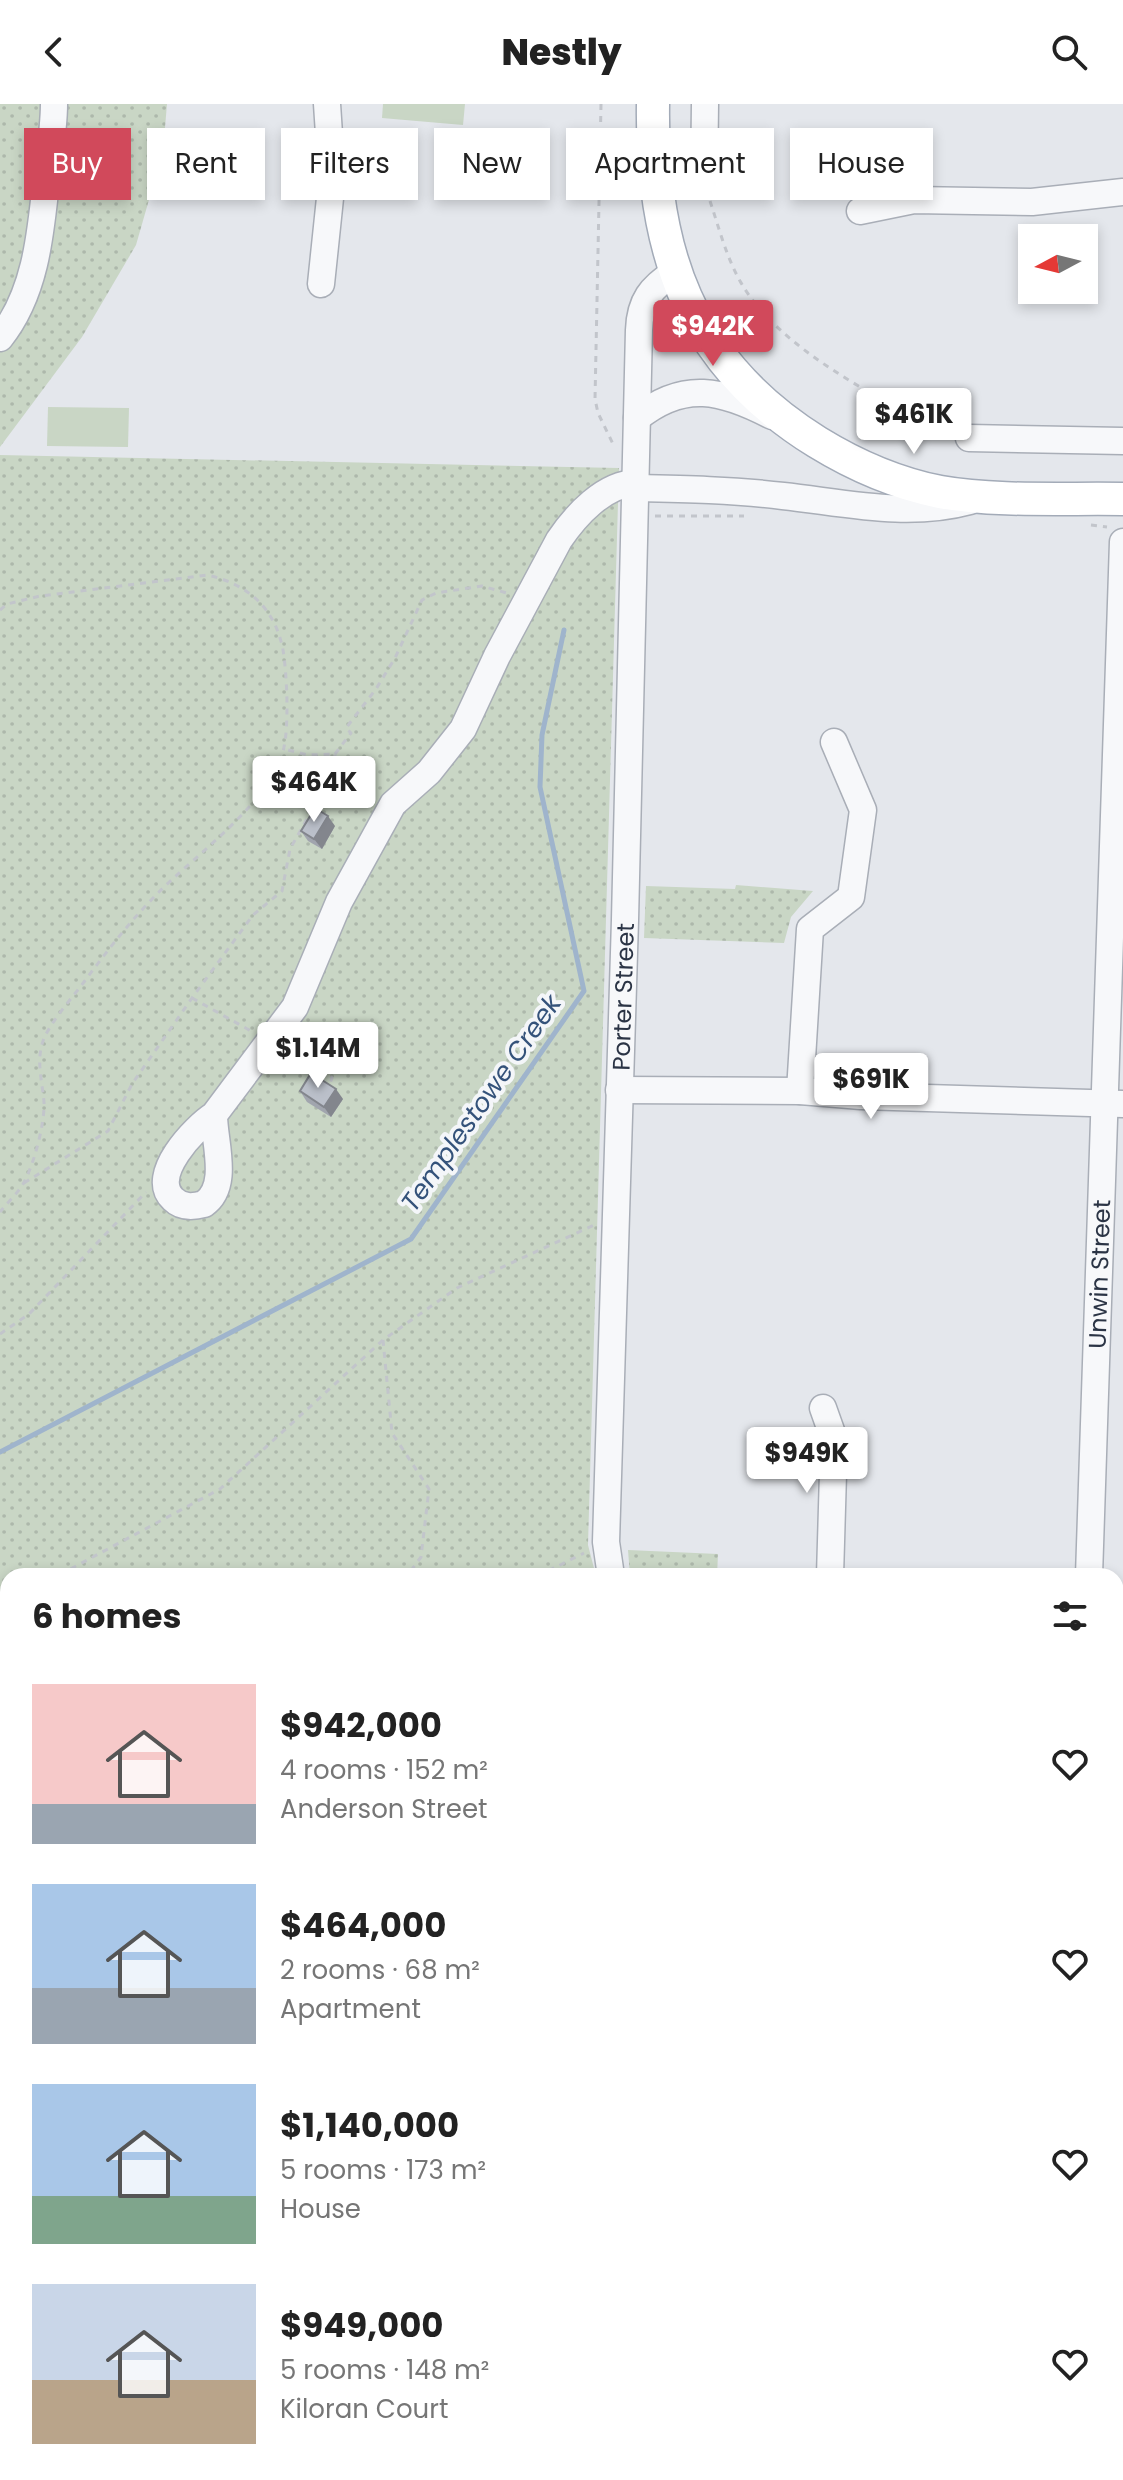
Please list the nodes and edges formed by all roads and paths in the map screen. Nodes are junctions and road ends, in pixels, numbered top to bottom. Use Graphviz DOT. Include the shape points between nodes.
graph roads {
  1 [pos="54,104"];
  2 [pos="327,104"];
  3 [pos="601,104"];
  4 [pos="653,104"];
  5 [pos="659,104"];
  6 [pos="705,104"];
  7 [pos="652,128"];
  8 [pos="656,128"];
  9 [pos="705,128"];
  10 [pos="1123,192"];
  11 [pos="658,200"];
  12 [pos="711,200"];
  13 [pos="860,211"];
  14 [pos="675,272"];
  15 [pos="321,284"];
  16 [pos="0,338"];
  17 [pos="637,418"];
  18 [pos="793,426"];
  19 [pos="969,438"];
  20 [pos="1123,441"];
  21 [pos="613,444"];
  22 [pos="636,486"];
  23 [pos="988,496"];
  24 [pos="1123,501"];
  25 [pos="1123,542"];
  26 [pos="526,601"];
  27 [pos="0,610"];
  28 [pos="834,742"];
  29 [pos="284,749"];
  30 [pos="335,754"];
  31 [pos="192,998"];
  32 [pos="215,1011"];
  33 [pos="619,1090"];
  34 [pos="800,1091"];
  35 [pos="1114,1104"];
  36 [pos="214,1115"];
  37 [pos="171,1165"];
  38 [pos="24,1183"];
  39 [pos="0,1212"];
  40 [pos="615,1215"];
  41 [pos="0,1334"];
  42 [pos="383,1340"];
  43 [pos="823,1408"];
  44 [pos="606,1542"];
  45 [pos="72,1568"];
  46 [pos="413,1568"];
  47 [pos="554,1568"];
  48 [pos="610,1568"];
  49 [pos="830,1568"];
  50 [pos="1089,1568"];
  1 -- 16 [label="street" via="35,261 24,296"];
  2 -- 15 [label="street" via="332,179"];
  3 -- 21 [label="path" via="595,399"];
  4 -- 7 [label="main road"];
  5 -- 8 [label="main road"];
  6 -- 9 [label="street"];
  10 -- 13 [label="street" via="1032,202 914,200"];
  11 -- 14 [label="main road"];
  12 -- 19 [label="path" via="737,274 774,324 821,363 937,428"];
  14 -- 17 [label="street, Porter Street" via="646,295 641,309"];
  14 -- 18 [label="main road" via="690,308 720,354 754,395"];
  17 -- 18 [label="street" via="666,400 716,393"];
  17 -- 22 [label="street, Porter Street"];
  18 -- 23 [label="main road" via="891,479"];
  19 -- 20 [label="street"];
  22 -- 23 [label="street" via="749,492 891,510 931,509"];
  22 -- 26 [label="street" via="612,489 576,517"];
  22 -- 33 [label="street, Porter Street"];
  23 -- 24 [label="main road"];
  25 -- 35 [label="street, Unwin Street"];
  26 -- 30 [label="path" via="482,586 422,600 395,658 346,728 351,733"];
  26 -- 36 [label="street" via="463,729 429,772 393,804 339,902 295,1007"];
  27 -- 29 [label="path" via="40,596 191,576 207,575 241,587 259,599 281,639"];
  28 -- 34 [label="street" via="863,810 851,897 810,929"];
  29 -- 30 [label="path"];
  29 -- 38 [label="path" via="257,799 156,894 45,1037 38,1065 44,1117"];
  30 -- 31 [label="path" via="335,769 290,849 282,891 253,915"];
  31 -- 32 [label="path"];
  31 -- 38 [label="path" via="132,1084 108,1131"];
  33 -- 34 [label="street"];
  33 -- 40 [label="street, Porter Street"];
  34 -- 35 [label="street"];
  35 -- 50 [label="street, Unwin Street"];
  36 -- 37 [label="street" via="189,1136"];
  36 -- 37 [label="street" via="219,1178 211,1199 194,1206 174,1200 167,1189"];
  37 -- 41 [label="path" via="29,1314"];
  38 -- 39 [label="path"];
  40 -- 42 [label="path" via="457,1288"];
  40 -- 44 [label="street, Porter Street"];
  42 -- 45 [label="path" via="220,1489"];
  42 -- 46 [label="path" via="392,1433 429,1489 421,1557"];
  43 -- 49 [label="street" via="834,1439"];
  44 -- 47 [label="path"];
  44 -- 48 [label="street, Porter Street"];
}
